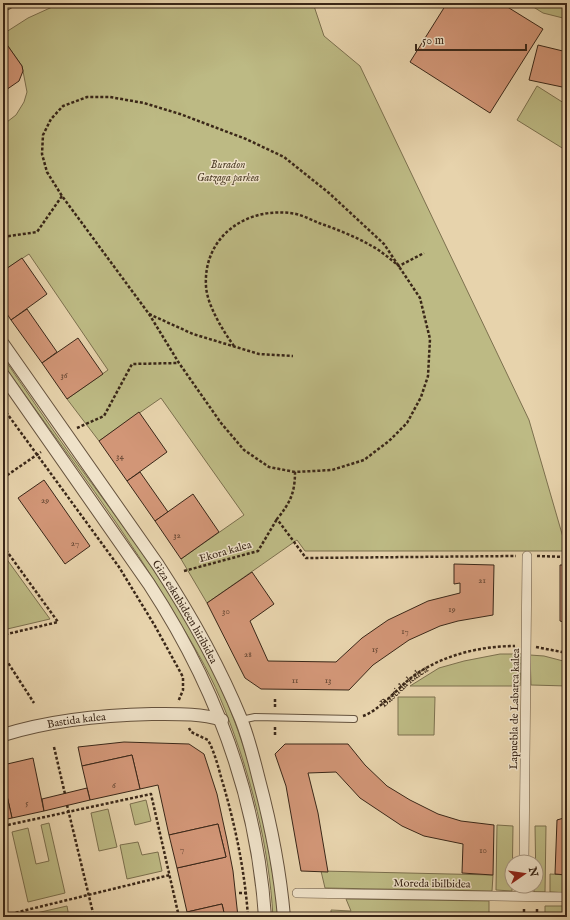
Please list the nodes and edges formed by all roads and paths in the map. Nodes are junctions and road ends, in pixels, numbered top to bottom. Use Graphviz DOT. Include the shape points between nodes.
graph roads {
  1 [pos="7,3"];
  2 [pos="3,5"];
  3 [pos="62,196"];
  4 [pos="3,237"];
  5 [pos="424,253"];
  6 [pos="399,266"];
  7 [pos="149,314"];
  8 [pos="3,344"];
  9 [pos="234,346"];
  10 [pos="293,356"];
  11 [pos="179,363"];
  12 [pos="3,375"];
  13 [pos="3,408"];
  14 [pos="78,427"];
  15 [pos="36,455"];
  16 [pos="295,472"];
  17 [pos="3,478"];
  18 [pos="277,519"];
  19 [pos="3,546"];
  20 [pos="527,556"];
  21 [pos="567,557"];
  22 [pos="184,571"];
  23 [pos="3,635"];
  24 [pos="527,647"];
  25 [pos="567,654"];
  26 [pos="3,655"];
  27 [pos="34,703"];
  28 [pos="181,714"];
  29 [pos="354,719"];
  30 [pos="222,720"];
  31 [pos="241,720"];
  32 [pos="3,735"];
  33 [pos="54,747"];
  34 [pos="65,794"];
  35 [pos="67,805"];
  36 [pos="69,812"];
  37 [pos="3,826"];
  38 [pos="524,854"];
  39 [pos="170,875"];
  40 [pos="298,893"];
  41 [pos="88,895"];
  42 [pos="524,896"];
  43 [pos="567,897"];
  44 [pos="3,904"];
  45 [pos="6,916"];
  46 [pos="94,917"];
  47 [pos="179,917"];
  48 [pos="248,917"];
  49 [pos="265,917"];
  50 [pos="284,917"];
  1 -- 2 [label="street"];
  3 -- 4 [label="path" via="37,232"];
  3 -- 6 [label="path" via="47,172 42,154 43,135 51,118 63,106 87,97 110,97 144,103 202,122 284,157 329,193 379,240"];
  3 -- 7 [label="path"];
  5 -- 6 [label="path"];
  6 -- 9 [label="path" via="371,245 296,214 265,213 245,219 227,231 215,246 206,268 206,287 219,325"];
  6 -- 16 [label="path" via="420,298 430,339 428,376 421,397 407,423 364,460 332,470"];
  7 -- 9 [label="path" via="193,334"];
  7 -- 11 [label="path"];
  8 -- 31 [label="street, Giza eskubideen hiribidea" via="182,602 220,672"];
  9 -- 10 [label="path" via="259,354"];
  11 -- 14 [label="path" via="132,364 104,416"];
  11 -- 16 [label="path" via="221,423 244,450 269,467"];
  12 -- 30 [label="street, Giza eskubideen hiribidea" via="167,612"];
  13 -- 15 [label="path"];
  15 -- 17 [label="path"];
  15 -- 28 [label="path" via="119,567 155,626 183,677 183,690 177,704"];
  16 -- 18 [label="path, Ekora kalea" via="295,485 289,504"];
  18 -- 20 [label="path" via="306,558"];
  18 -- 22 [label="path, Ekora kalea" via="258,551"];
  19 -- 23 [label="path" via="58,622"];
  20 -- 21 [label="path"];
  20 -- 24 [label="street, Lapuebla de Labarca kalea"];
  24 -- 25 [label="path, Bastida kalea" via="545,648"];
  24 -- 29 [label="path, Bastida kalea" via="497,646 438,662 415,674 365,716"];
  24 -- 38 [label="street, Lapuebla de Labarca kalea"];
  26 -- 27 [label="path"];
  28 -- 30 [label="street, Bastida kalea"];
  28 -- 32 [label="street, Bastida kalea" via="109,715 62,721"];
  28 -- 48 [label="path" via="191,732 208,740 216,760 231,811 243,872"];
  29 -- 31 [label="lane" via="255,717"];
  30 -- 49 [label="street, Giza eskubideen hiribidea" via="251,821 264,893"];
  31 -- 50 [label="street, Giza eskubideen hiribidea" via="252,753 273,839"];
  33 -- 34 [label="path"];
  35 -- 36 [label="path"];
  36 -- 37 [label="path"];
  36 -- 39 [label="path" via="151,794"];
  36 -- 41 [label="path"];
  39 -- 41 [label="path"];
  39 -- 47 [label="path"];
  40 -- 42 [label="street, Moreda ibilbidea"];
  41 -- 45 [label="path"];
  41 -- 46 [label="path"];
  42 -- 43 [label="street, Moreda ibilbidea"];
  44 -- 45 [label="path"];
}
